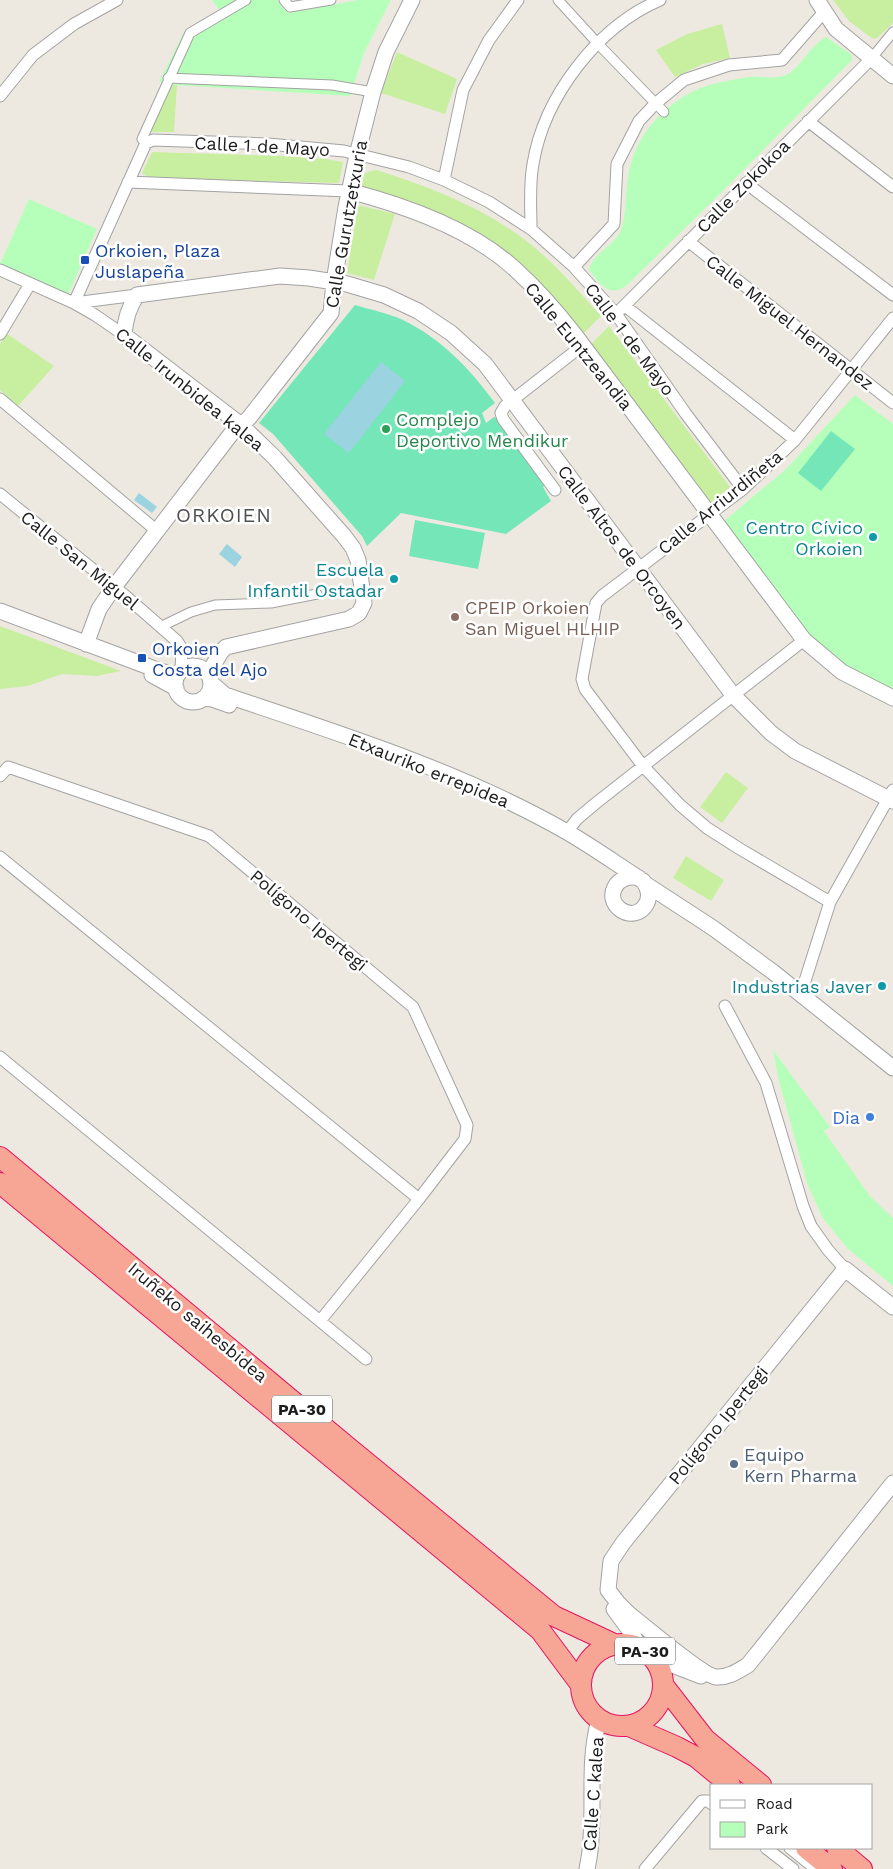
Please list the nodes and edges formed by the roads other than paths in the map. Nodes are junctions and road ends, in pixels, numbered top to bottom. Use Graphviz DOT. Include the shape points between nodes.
graph roads {
  1 [pos="117,0"];
  2 [pos="246,0"];
  3 [pos="284,0"];
  4 [pos="331,0"];
  5 [pos="412,0"];
  6 [pos="518,0"];
  7 [pos="558,0"];
  8 [pos="660,0"];
  9 [pos="821,6"];
  10 [pos="893,32"];
  11 [pos="598,44"];
  12 [pos="871,59"];
  13 [pos="893,76"];
  14 [pos="168,78"];
  15 [pos="373,92"];
  16 [pos="0,96"];
  17 [pos="655,104"];
  18 [pos="664,112"];
  19 [pos="808,121"];
  20 [pos="146,143"];
  21 [pos="356,155"];
  22 [pos="444,180"];
  23 [pos="128,182"];
  24 [pos="746,183"];
  25 [pos="893,187"];
  26 [pos="349,191"];
  27 [pos="531,229"];
  28 [pos="688,242"];
  29 [pos="574,267"];
  30 [pos="0,270"];
  31 [pos="334,282"];
  32 [pos="30,284"];
  33 [pos="136,294"];
  34 [pos="893,296"];
  35 [pos="74,303"];
  36 [pos="625,306"];
  37 [pos="616,314"];
  38 [pos="893,318"];
  39 [pos="0,334"];
  40 [pos="124,336"];
  41 [pos="583,344"];
  42 [pos="851,372"];
  43 [pos="0,399"];
  44 [pos="512,400"];
  45 [pos="893,403"];
  46 [pos="241,425"];
  47 [pos="795,440"];
  48 [pos="743,489"];
  49 [pos="555,490"];
  50 [pos="0,494"];
  51 [pos="709,513"];
  52 [pos="157,531"];
  53 [pos="638,569"];
  54 [pos="114,586"];
  55 [pos="317,594"];
  56 [pos="0,610"];
  57 [pos="0,619"];
  58 [pos="160,626"];
  59 [pos="804,640"];
  60 [pos="86,644"];
  61 [pos="178,677"];
  62 [pos="210,679"];
  63 [pos="733,695"];
  64 [pos="204,698"];
  65 [pos="893,698"];
  66 [pos="643,766"];
  67 [pos="0,776"];
  68 [pos="892,796"];
  69 [pos="567,832"];
  70 [pos="0,858"];
  71 [pos="618,882"];
  72 [pos="643,882"];
  73 [pos="830,902"];
  74 [pos="646,906"];
  75 [pos="678,906"];
  76 [pos="797,991"];
  77 [pos="724,1006"];
  78 [pos="0,1057"];
  79 [pos="891,1063"];
  80 [pos="0,1147"];
  81 [pos="0,1157"];
  82 [pos="0,1183"];
  83 [pos="419,1199"];
  84 [pos="97,1237"];
  85 [pos="845,1269"];
  86 [pos="893,1306"];
  87 [pos="320,1320"];
  88 [pos="366,1359"];
  89 [pos="893,1483"];
  90 [pos="608,1590"];
  91 [pos="614,1644"];
  92 [pos="639,1647"];
  93 [pos="658,1663"];
  94 [pos="715,1677"];
  95 [pos="581,1685"];
  96 [pos="664,1686"];
  97 [pos="599,1720"];
  98 [pos="629,1726"];
  99 [pos="729,1784"];
  100 [pos="760,1784"];
  101 [pos="710,1802"];
  102 [pos="767,1849"];
  103 [pos="791,1849"];
  104 [pos="807,1849"];
  105 [pos="838,1849"];
  106 [pos="587,1869"];
  107 [pos="645,1869"];
  108 [pos="792,1869"];
  109 [pos="816,1869"];
  110 [pos="832,1869"];
  111 [pos="862,1869"];
  1 -- 16 [label="street" via="74,24 33,55"];
  2 -- 14 [label="street" via="190,33"];
  3 -- 4 [label="street" via="290,7"];
  5 -- 15 [label="street, Calle Gurutzetxuria" via="386,52"];
  6 -- 22 [label="street" via="489,40 463,90"];
  7 -- 11 [label="street"];
  8 -- 11 [label="street" via="633,14"];
  9 -- 12 [label="street" via="836,29"];
  9 -- 17 [label="street" via="782,60 730,65 684,80"];
  10 -- 12 [label="street"];
  11 -- 17 [label="street"];
  11 -- 27 [label="street" via="560,90 539,140 533,166"];
  12 -- 13 [label="street"];
  12 -- 19 [label="street, Calle Zokokoa"];
  14 -- 15 [label="street" via="332,85"];
  14 -- 20 [label="street" via="142,139"];
  15 -- 21 [label="street, Calle Gurutzetxuria"];
  17 -- 18 [label="street"];
  17 -- 29 [label="street" via="639,121 617,164 614,224"];
  19 -- 24 [label="street, Calle Zokokoa"];
  19 -- 25 [label="street"];
  20 -- 21 [label="street, Calle 1 de Mayo" via="153,140 268,144"];
  20 -- 23 [label="street"];
  21 -- 22 [label="street, Calle 1 de Mayo"];
  21 -- 26 [label="street, Calle Gurutzetxuria"];
  22 -- 27 [label="street, Calle 1 de Mayo" via="489,202"];
  23 -- 26 [label="street, Calle Euntzeandia"];
  23 -- 35 [label="street"];
  24 -- 28 [label="street, Calle Zokokoa"];
  24 -- 34 [label="street"];
  26 -- 31 [label="street, Calle Gurutzetxuria"];
  26 -- 41 [label="street, Calle Euntzeandia" via="414,211 451,227 486,248 515,269"];
  27 -- 29 [label="street, Calle 1 de Mayo"];
  28 -- 36 [label="street, Calle Zokokoa"];
  28 -- 42 [label="street, Calle Miguel Hernandez"];
  29 -- 37 [label="street, Calle 1 de Mayo"];
  30 -- 32 [label="street, Calle Irunbidea kalea"];
  31 -- 33 [label="street, Calle Altos de Orcoyen" via="280,276"];
  31 -- 44 [label="street, Calle Altos de Orcoyen" via="384,295 418,311 451,333 485,364"];
  31 -- 46 [label="street, Calle Gurutzetxuria" via="331,313"];
  32 -- 35 [label="street, Calle Irunbidea kalea"];
  32 -- 39 [label="street"];
  33 -- 35 [label="street, Calle Altos de Orcoyen"];
  33 -- 40 [label="street" via="124,322"];
  35 -- 40 [label="street, Calle Irunbidea kalea"];
  36 -- 37 [label="street, Calle Zokokoa"];
  36 -- 47 [label="street"];
  37 -- 48 [label="street, Calle 1 de Mayo"];
  38 -- 42 [label="street, Calle Arriurdiñeta"];
  40 -- 46 [label="street, Calle Irunbidea kalea"];
  41 -- 44 [label="street"];
  41 -- 51 [label="street, Calle Euntzeandia"];
  42 -- 45 [label="street, Calle Miguel Hernandez"];
  42 -- 47 [label="street, Calle Arriurdiñeta"];
  43 -- 52 [label="street"];
  44 -- 49 [label="street" via="502,409 503,419"];
  44 -- 53 [label="street, Calle Altos de Orcoyen"];
  46 -- 52 [label="street, Calle Gurutzetxuria"];
  46 -- 62 [label="street, Calle Irunbidea kalea" via="275,458 353,548 358,560 364,603 359,612 349,619 226,647"];
  47 -- 48 [label="street, Calle Arriurdiñeta"];
  48 -- 51 [label="street, Calle Arriurdiñeta"];
  50 -- 54 [label="street, Calle San Miguel"];
  51 -- 53 [label="street, Calle Arriurdiñeta"];
  51 -- 59 [label="street, Calle Euntzeandia"];
  52 -- 54 [label="street, Calle Gurutzetxuria"];
  53 -- 63 [label="street, Calle Altos de Orcoyen"];
  53 -- 66 [label="street, Calle Arriurdiñeta" via="596,603 582,679 585,689"];
  54 -- 58 [label="street, Calle San Miguel"];
  54 -- 60 [label="street, Calle Gurutzetxuria" via="99,609"];
  55 -- 58 [label="street" via="270,603 215,605"];
  56 -- 60 [label="street"];
  57 -- 61 [label="street" via="157,677"];
  58 -- 61 [label="street, Calle San Miguel" via="182,649"];
  59 -- 63 [label="street"];
  59 -- 65 [label="street, Calle Euntzeandia" via="842,672"];
  60 -- 61 [label="street"];
  61 -- 62 [label="street" via="185,667 195,666 205,670"];
  61 -- 64 [label="street" via="182,698 193,701"];
  62 -- 64 [label="street" via="208,694"];
  62 -- 69 [label="street, Etxauriko errepidea" via="225,695 439,770"];
  63 -- 66 [label="street"];
  63 -- 68 [label="street, Calle Altos de Orcoyen" via="795,751"];
  64 -- 71 [label="street, Etxauriko errepidea" via="453,786 606,864 616,874"];
  66 -- 69 [label="street" via="580,816"];
  66 -- 73 [label="street, Calle Arriurdiñeta" via="707,828"];
  67 -- 83 [label="street, Polígono Ipertegi" via="8,767 210,836 413,1007 467,1125 466,1138"];
  68 -- 73 [label="street"];
  69 -- 72 [label="street, Etxauriko errepidea"];
  70 -- 83 [label="street"];
  71 -- 72 [label="street" via="627,877"];
  71 -- 74 [label="street" via="613,894 620,910 637,912"];
  72 -- 74 [label="street" via="650,895"];
  72 -- 75 [label="street, Etxauriko errepidea"];
  73 -- 76 [label="street" via="804,984"];
  74 -- 75 [label="street"];
  75 -- 76 [label="street, Etxauriko errepidea"];
  76 -- 79 [label="street, Etxauriko errepidea"];
  77 -- 85 [label="street" via="766,1083 811,1226"];
  78 -- 87 [label="street"];
  80 -- 84 [label="street"];
  81 -- 84 [label="highway, Iruñeko saihesbidea / PA-30"];
  82 -- 95 [label="highway, Iruñeko saihesbidea / PA-30" via="540,1630"];
  83 -- 87 [label="street, Polígono Ipertegi"];
  84 -- 91 [label="highway, Iruñeko saihesbidea / PA-30" via="554,1616"];
  85 -- 86 [label="street"];
  85 -- 90 [label="street, Polígono Ipertegi" via="623,1543 611,1561"];
  87 -- 88 [label="street"];
  89 -- 94 [label="street" via="748,1665 732,1674"];
  90 -- 92 [label="street, Polígono Ipertegi" via="613,1608"];
  90 -- 94 [label="street" via="629,1614 699,1669"];
  91 -- 92 [label="highway, PA-30" via="627,1643"];
  91 -- 95 [label="highway, PA-30" via="600,1649 590,1659 583,1671"];
  92 -- 93 [label="highway, PA-30"];
  93 -- 94 [label="street" via="670,1664 704,1677"];
  93 -- 96 [label="highway, PA-30"];
  95 -- 97 [label="highway, PA-30" via="583,1699"];
  96 -- 98 [label="highway, PA-30" via="654,1713"];
  96 -- 100 [label="highway, PA-30" via="705,1739"];
  97 -- 98 [label="highway"];
  97 -- 106 [label="street, Calle C kalea" via="592,1760 592,1838"];
  98 -- 99 [label="highway" via="696,1757"];
  101 -- 107 [label="street" via="702,1801"];
  102 -- 108 [label="street"];
  103 -- 109 [label="street"];
  104 -- 110 [label="highway"];
  105 -- 111 [label="highway"];
}
